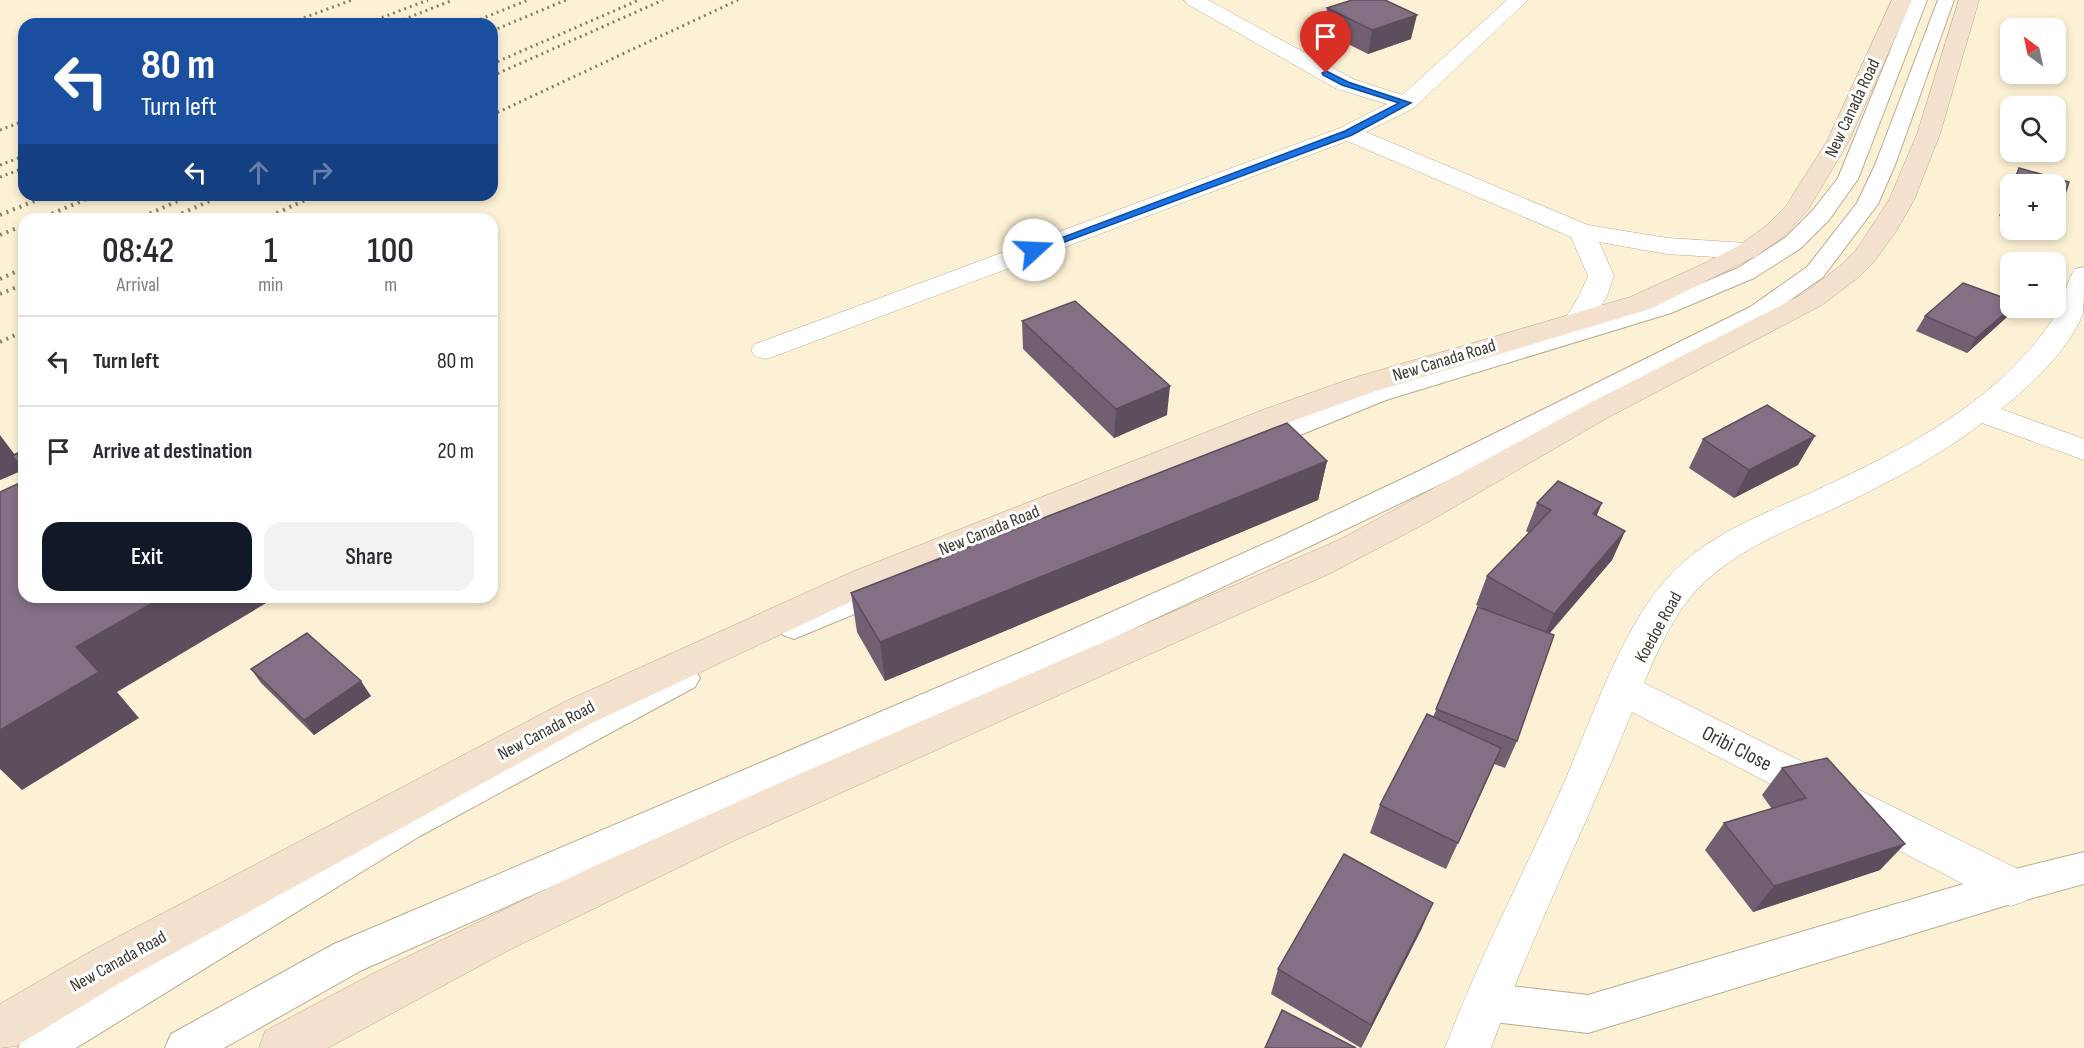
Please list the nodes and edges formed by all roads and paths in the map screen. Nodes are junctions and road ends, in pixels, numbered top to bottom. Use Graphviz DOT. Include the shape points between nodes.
graph roads {
  1 [pos="1194,0"];
  2 [pos="1518,0"];
  3 [pos="1902,0"];
  4 [pos="1919,0"];
  5 [pos="1946,0"];
  6 [pos="1969,0"];
  7 [pos="1407,103"];
  8 [pos="1348,133"];
  9 [pos="1582,232"];
  10 [pos="1747,251"];
  11 [pos="2084,275"];
  12 [pos="1577,322"];
  13 [pos="765,350"];
  14 [pos="1980,412"];
  15 [pos="2084,450"];
  16 [pos="1624,690"];
  17 [pos="2084,868"];
  18 [pos="2011,887"];
  19 [pos="1485,1002"];
  20 [pos="0,1030"];
  21 [pos="38,1048"];
  22 [pos="185,1048"];
  23 [pos="282,1048"];
  24 [pos="1468,1048"];
  1 -- 7 [label="street" via="1345,84"];
  2 -- 7 [label="street"];
  3 -- 10 [label="main road, New Canada Road" via="1815,183 1775,231"];
  4 -- 21 [label="lane, New Canada Road" via="1848,179 1793,243 1746,273 1618,324 1377,394 724,656 408,825"];
  5 -- 22 [label="lane" via="1886,165 1867,204 1815,272 1758,312 1294,542 1029,662 348,957"];
  6 -- 23 [label="main road" via="1922,152 1900,204 1863,259 1834,284 1764,326 1642,387 1321,563 866,763 592,889 505,930"];
  7 -- 8 [label="street"];
  8 -- 9 [label="street"];
  8 -- 13 [label="street"];
  9 -- 10 [label="street" via="1676,247"];
  9 -- 12 [label="street" via="1600,276"];
  10 -- 12 [label="main road, New Canada Road" via="1640,303"];
  11 -- 14 [label="street, Koedoe Road" via="2076,302 2042,356"];
  12 -- 20 [label="main road, New Canada Road" via="1375,381 1286,412 1004,522 823,599 579,712 109,965"];
  14 -- 15 [label="street"];
  14 -- 16 [label="street, Koedoe Road" via="1864,481 1732,546 1693,572 1657,621"];
  16 -- 18 [label="street, Oribi Close"];
  16 -- 19 [label="street, Koedoe Road"];
  17 -- 18 [label="lane"];
  18 -- 19 [label="lane" via="1588,1014"];
  19 -- 24 [label="street, Koedoe Road"];
}
